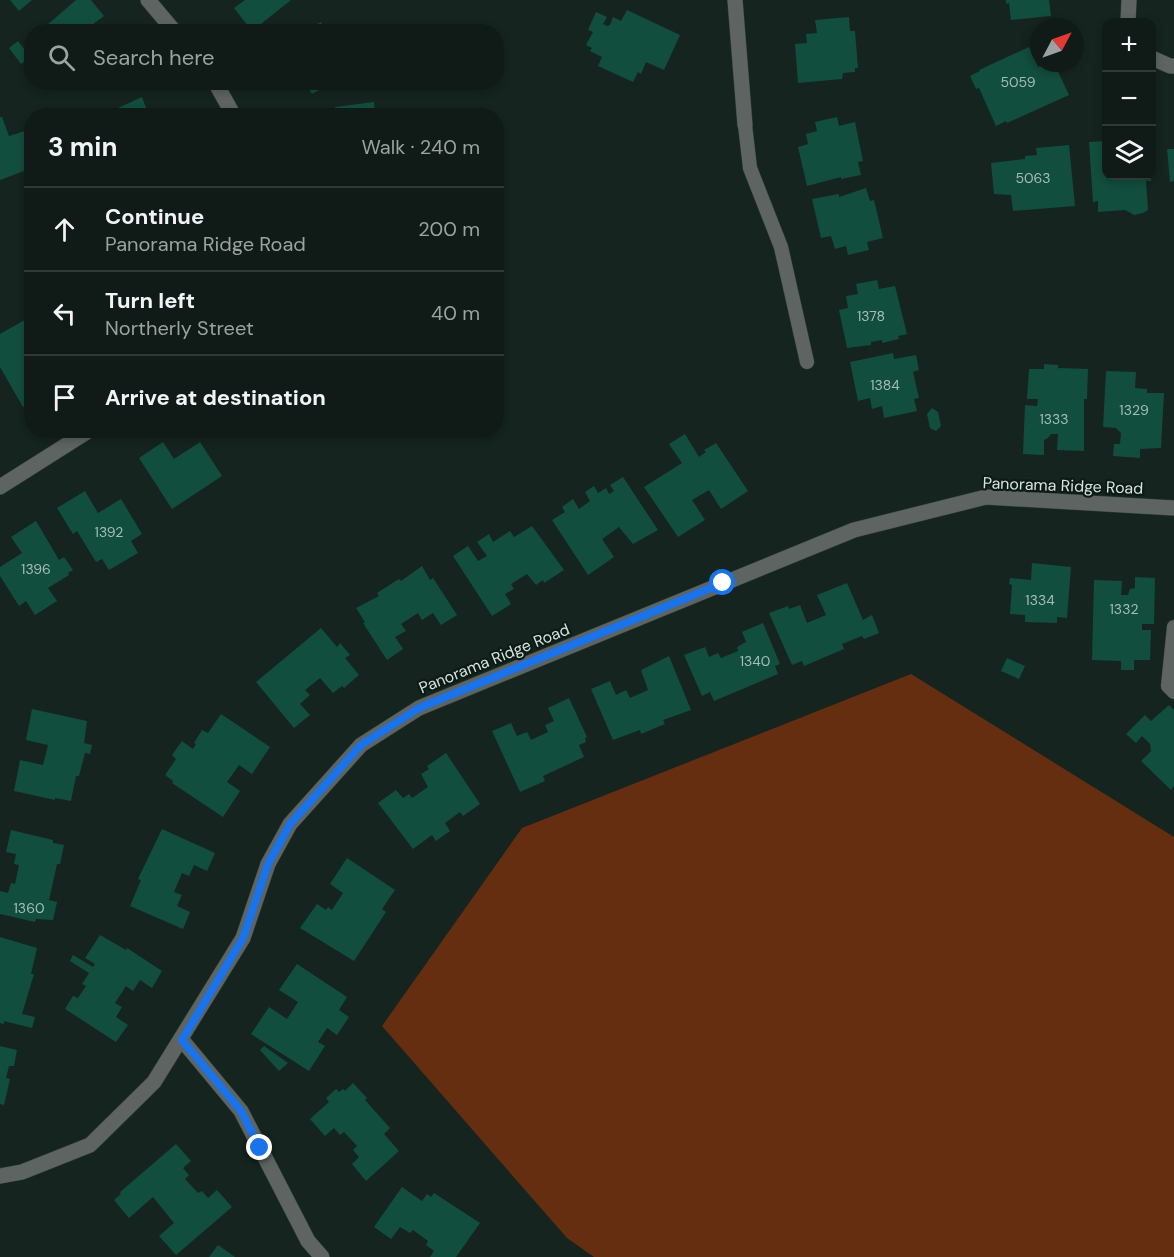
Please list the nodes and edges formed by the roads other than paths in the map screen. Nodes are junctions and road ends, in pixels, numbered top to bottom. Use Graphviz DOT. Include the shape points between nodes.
graph roads {
  1 [pos="148,0"];
  2 [pos="735,0"];
  3 [pos="1129,0"];
  4 [pos="1128,18"];
  5 [pos="168,24"];
  6 [pos="1156,60"];
  7 [pos="1174,66"];
  8 [pos="219,90"];
  9 [pos="230,108"];
  10 [pos="745,125"];
  11 [pos="807,362"];
  12 [pos="77,438"];
  13 [pos="0,487"];
  14 [pos="1174,508"];
  15 [pos="1174,627"];
  16 [pos="1174,692"];
  17 [pos="182,1040"];
  18 [pos="0,1176"];
  19 [pos="322,1257"];
  1 -- 5 [label="street"];
  2 -- 10 [label="street"];
  3 -- 4 [label="street"];
  6 -- 7 [label="street"];
  8 -- 9 [label="street"];
  10 -- 11 [label="lane" via="750,168 781,247"];
  12 -- 13 [label="street"];
  14 -- 17 [label="street, Panorama Ridge Road" via="986,497 854,530 419,708 361,745 290,824 268,864 243,938"];
  15 -- 16 [label="lane" via="1168,686"];
  17 -- 18 [label="street, Panorama Ridge Road" via="154,1082 90,1145 22,1172"];
  17 -- 19 [label="street" via="241,1111 308,1241"];
}
